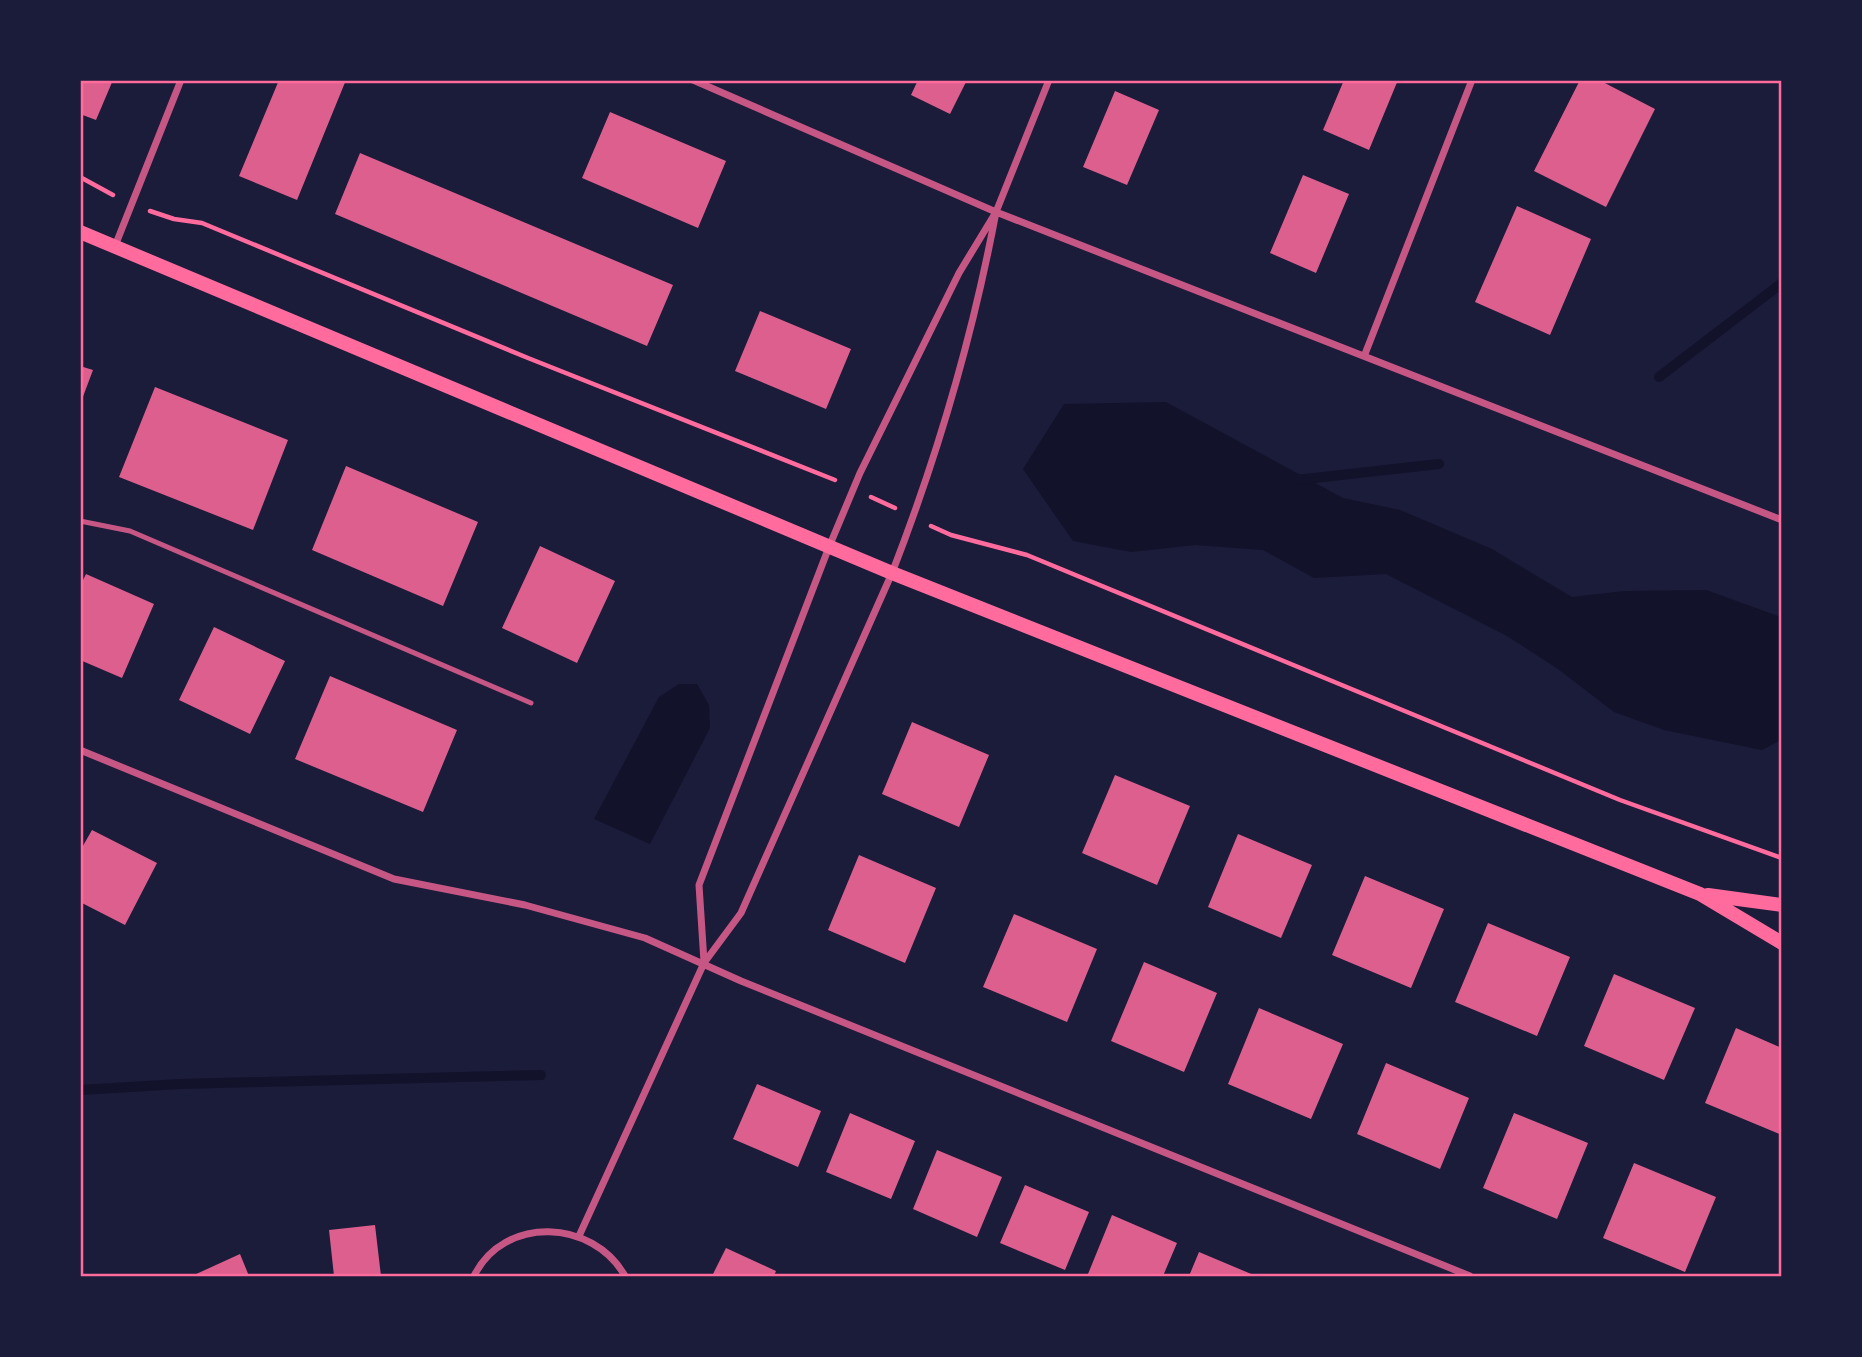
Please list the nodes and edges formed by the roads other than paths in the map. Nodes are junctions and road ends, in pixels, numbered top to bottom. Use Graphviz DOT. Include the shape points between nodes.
graph roads {
  1 [pos="181,80"];
  2 [pos="693,80"];
  3 [pos="1049,80"];
  4 [pos="1472,80"];
  5 [pos="996,212"];
  6 [pos="80,232"];
  7 [pos="115,246"];
  8 [pos="1364,354"];
  9 [pos="1782,520"];
  10 [pos="80,521"];
  11 [pos="829,547"];
  12 [pos="892,573"];
  13 [pos="531,703"];
  14 [pos="80,750"];
  15 [pos="1700,894"];
  16 [pos="1782,905"];
  17 [pos="1782,943"];
  18 [pos="704,963"];
  19 [pos="579,1236"];
  20 [pos="474,1276"];
  21 [pos="625,1276"];
  22 [pos="1469,1276"];
  1 -- 7 [label="street"];
  2 -- 5 [label="street"];
  3 -- 5 [label="street"];
  4 -- 8 [label="street"];
  5 -- 8 [label="street"];
  5 -- 11 [label="street" via="959,273 852,488"];
  5 -- 12 [label="street" via="981,296 914,517"];
  6 -- 7 [label="main road"];
  7 -- 11 [label="main road"];
  8 -- 9 [label="street"];
  10 -- 13 [label="lane" via="130,531"];
  11 -- 12 [label="main road"];
  11 -- 18 [label="street" via="699,885"];
  12 -- 15 [label="main road"];
  12 -- 18 [label="street" via="741,913"];
  14 -- 18 [label="street" via="394,879 538,909 645,938"];
  15 -- 16 [label="main road"];
  15 -- 17 [label="main road"];
  18 -- 19 [label="street"];
  18 -- 22 [label="street"];
  19 -- 20 [label="street" via="546,1231 514,1239 487,1258"];
  19 -- 21 [label="street" via="608,1255"];
}
